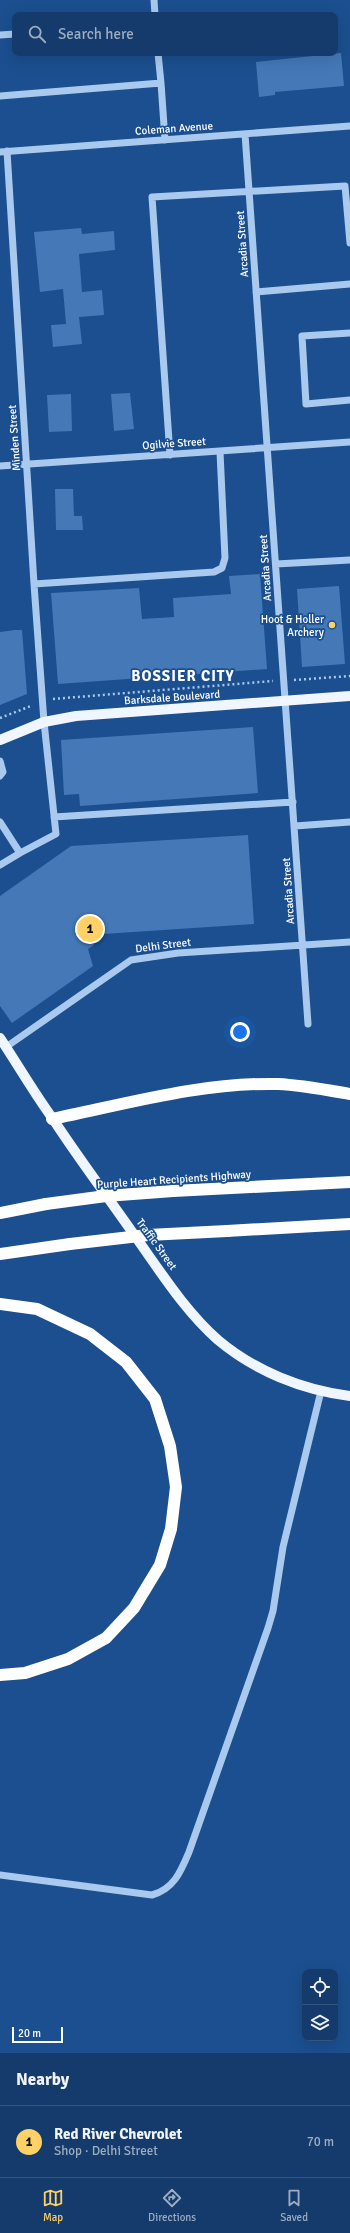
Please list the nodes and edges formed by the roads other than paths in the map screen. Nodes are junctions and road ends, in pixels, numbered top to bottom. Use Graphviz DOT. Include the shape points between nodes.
graph roads {
  1 [pos="154,0"];
  2 [pos="155,12"];
  3 [pos="12,34"];
  4 [pos="0,35"];
  5 [pos="158,56"];
  6 [pos="161,83"];
  7 [pos="0,96"];
  8 [pos="350,126"];
  9 [pos="245,134"];
  10 [pos="165,140"];
  11 [pos="3,152"];
  12 [pos="249,190"];
  13 [pos="350,243"];
  14 [pos="350,284"];
  15 [pos="256,292"];
  16 [pos="350,333"];
  17 [pos="350,400"];
  18 [pos="350,442"];
  19 [pos="267,448"];
  20 [pos="220,452"];
  21 [pos="170,455"];
  22 [pos="27,464"];
  23 [pos="0,466"];
  24 [pos="350,560"];
  25 [pos="276,564"];
  26 [pos="34,584"];
  27 [pos="350,696"];
  28 [pos="286,701"];
  29 [pos="44,722"];
  30 [pos="0,740"];
  31 [pos="0,761"];
  32 [pos="0,776"];
  33 [pos="293,802"];
  34 [pos="54,817"];
  35 [pos="0,822"];
  36 [pos="350,822"];
  37 [pos="294,826"];
  38 [pos="20,853"];
  39 [pos="0,865"];
  40 [pos="350,942"];
  41 [pos="302,945"];
  42 [pos="308,1024"];
  43 [pos="0,1038"];
  44 [pos="6,1047"];
  45 [pos="350,1094"];
  46 [pos="52,1119"];
  47 [pos="350,1182"];
  48 [pos="0,1213"];
  49 [pos="350,1224"];
  50 [pos="0,1254"];
  51 [pos="0,1304"];
  52 [pos="321,1391"];
  53 [pos="350,1396"];
  54 [pos="0,1675"];
  55 [pos="0,1875"];
  1 -- 2 [label="street"];
  3 -- 4 [label="street"];
  5 -- 6 [label="street"];
  6 -- 7 [label="street"];
  6 -- 10 [label="street"];
  8 -- 9 [label="street, Coleman Avenue"];
  9 -- 10 [label="street, Coleman Avenue"];
  9 -- 12 [label="street, Arcadia Street"];
  10 -- 11 [label="street, Coleman Avenue"];
  11 -- 22 [label="street, Minden Street"];
  12 -- 13 [label="street" via="346,186"];
  12 -- 15 [label="street, Arcadia Street"];
  12 -- 21 [label="street" via="152,198"];
  14 -- 15 [label="street"];
  15 -- 19 [label="street, Arcadia Street"];
  16 -- 17 [label="street" via="302,336 306,404"];
  18 -- 19 [label="street, Ogilvie Street"];
  19 -- 20 [label="street, Ogilvie Street"];
  19 -- 25 [label="street, Arcadia Street"];
  20 -- 21 [label="street, Ogilvie Street"];
  20 -- 26 [label="street" via="225,558 222,568 214,572"];
  21 -- 22 [label="street, Ogilvie Street"];
  22 -- 23 [label="street, Ogilvie Street"];
  22 -- 26 [label="street, Minden Street"];
  24 -- 25 [label="street"];
  25 -- 28 [label="street, Arcadia Street"];
  26 -- 29 [label="street, Minden Street"];
  27 -- 28 [label="main road, Barksdale Boulevard"];
  28 -- 29 [label="main road, Barksdale Boulevard" via="76,716"];
  28 -- 33 [label="street, Arcadia Street"];
  29 -- 30 [label="main road, Barksdale Boulevard"];
  29 -- 34 [label="street, Minden Street"];
  31 -- 32 [label="street" via="3,772"];
  33 -- 34 [label="street"];
  33 -- 37 [label="street, Arcadia Street"];
  34 -- 38 [label="street, Minden Street" via="56,834"];
  35 -- 38 [label="street"];
  36 -- 37 [label="street"];
  37 -- 41 [label="street, Arcadia Street"];
  38 -- 39 [label="street"];
  40 -- 41 [label="street, Delhi Street"];
  41 -- 42 [label="street, Arcadia Street"];
  41 -- 44 [label="street, Delhi Street" via="178,953 131,960"];
  43 -- 44 [label="main road, Traffic Street"];
  44 -- 46 [label="main road, Traffic Street"];
  45 -- 46 [label="highway" via="278,1084 220,1087"];
  46 -- 52 [label="main road, Traffic Street" via="185,1304 207,1329 232,1351 268,1372 288,1382"];
  47 -- 48 [label="highway, Purple Heart Recipients Highway, bridge" via="106,1196"];
  49 -- 50 [label="highway, bridge" via="148,1235"];
  51 -- 54 [label="highway" via="37,1309 90,1334 126,1362 155,1399 170,1446 176,1486 172,1529 160,1565 134,1608 106,1638 68,1659 25,1673"];
  52 -- 53 [label="main road, Traffic Street"];
  52 -- 55 [label="street" via="284,1542 268,1628 190,1852 175,1881 161,1892 152,1895"];
}
